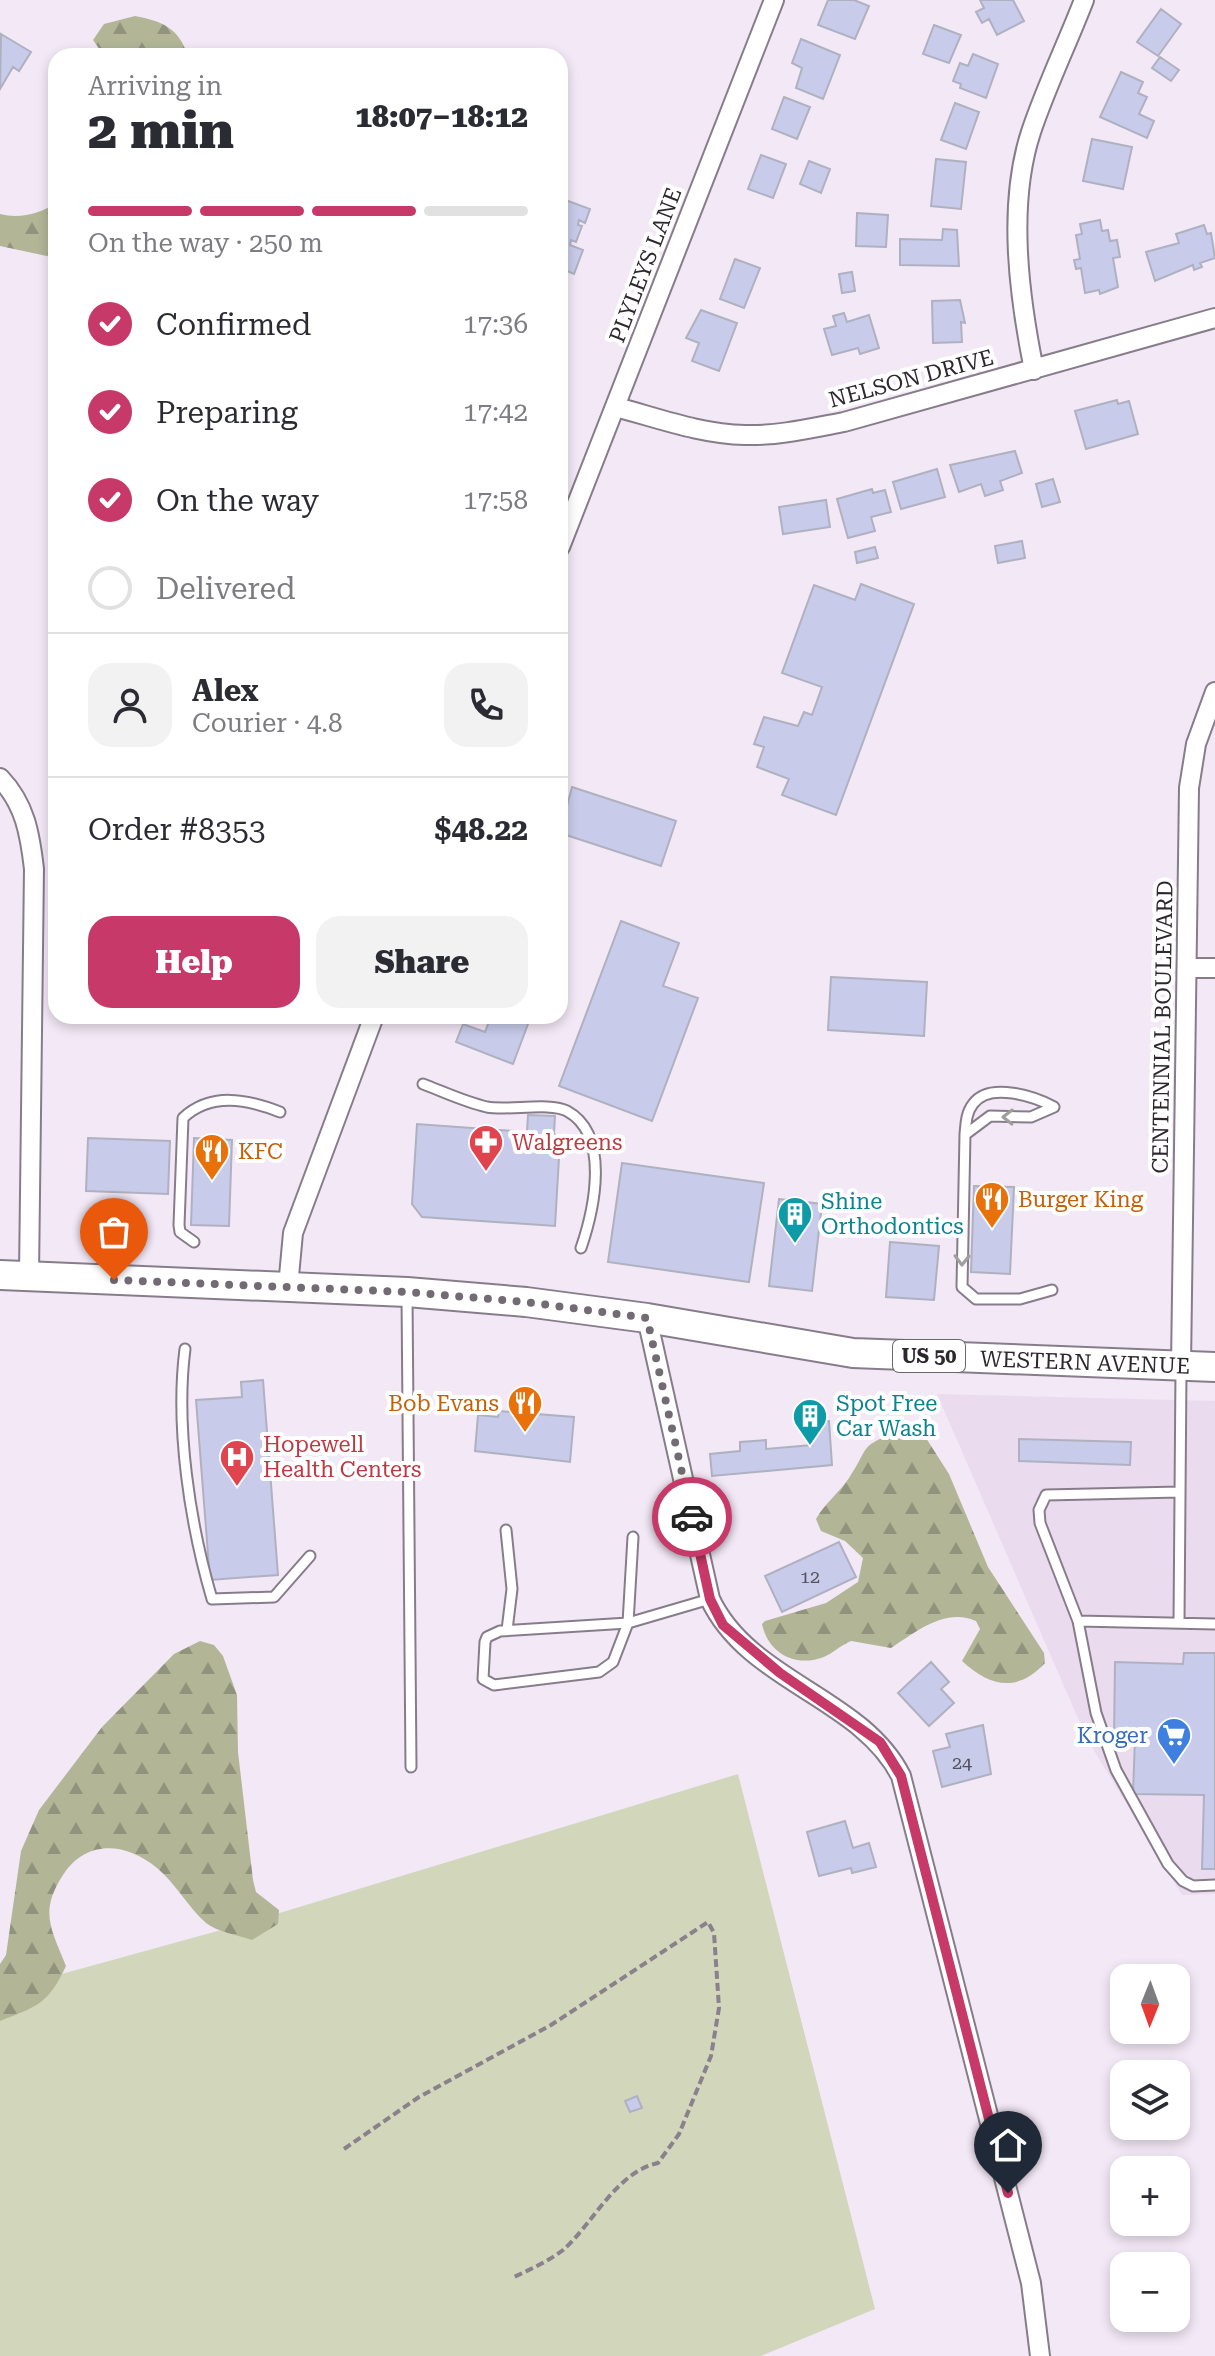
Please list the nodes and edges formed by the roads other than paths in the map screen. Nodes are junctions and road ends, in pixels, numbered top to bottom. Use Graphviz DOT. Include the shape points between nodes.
graph roads {
  1 [pos="774,0"];
  2 [pos="1084,0"];
  3 [pos="1215,318"];
  4 [pos="1034,370"];
  5 [pos="616,407"];
  6 [pos="568,527"];
  7 [pos="1215,692"];
  8 [pos="0,778"];
  9 [pos="1187,968"];
  10 [pos="1215,968"];
  11 [pos="371,1024"];
  12 [pos="423,1084"];
  13 [pos="280,1112"];
  14 [pos="965,1134"];
  15 [pos="194,1242"];
  16 [pos="581,1248"];
  17 [pos="0,1275"];
  18 [pos="29,1276"];
  19 [pos="288,1287"];
  20 [pos="1052,1290"];
  21 [pos="407,1292"];
  22 [pos="647,1318"];
  23 [pos="185,1349"];
  24 [pos="1181,1366"];
  25 [pos="1215,1367"];
  26 [pos="1179,1492"];
  27 [pos="506,1530"];
  28 [pos="633,1537"];
  29 [pos="310,1556"];
  30 [pos="710,1599"];
  31 [pos="1078,1621"];
  32 [pos="628,1623"];
  33 [pos="1179,1623"];
  34 [pos="1215,1624"];
  35 [pos="507,1630"];
  36 [pos="411,1767"];
  37 [pos="1215,1885"];
  38 [pos="1040,2356"];
  1 -- 5 [label="street, PLYLEYS LANE"];
  2 -- 4 [label="street" via="1030,134 1022,186 1018,252"];
  3 -- 4 [label="street, NELSON DRIVE"];
  4 -- 5 [label="street, NELSON DRIVE" via="792,431 745,435 699,430"];
  5 -- 6 [label="street, PLYLEYS LANE"];
  7 -- 9 [label="street, CENTENNIAL BOULEVARD" via="1196,744 1189,788"];
  8 -- 18 [label="street" via="15,793 29,830 34,869"];
  9 -- 10 [label="street"];
  9 -- 24 [label="street, CENTENNIAL BOULEVARD"];
  11 -- 19 [label="street" via="293,1233"];
  12 -- 16 [label="lane" via="488,1107 565,1110 586,1128 594,1152 590,1221"];
  13 -- 15 [label="lane" via="234,1100 213,1101 183,1118 179,1225"];
  14 -- 14 [label="lane, one-way" via="974,1101 988,1093 1035,1096 1054,1107 1031,1117 990,1116"];
  14 -- 20 [label="lane, one-way" via="962,1287 976,1299 1020,1299"];
  17 -- 18 [label="main road, WESTERN AVENUE / US 50"];
  18 -- 19 [label="main road, WESTERN AVENUE / US 50"];
  19 -- 21 [label="main road, WESTERN AVENUE / US 50"];
  21 -- 22 [label="main road, WESTERN AVENUE / US 50"];
  21 -- 36 [label="lane"];
  22 -- 24 [label="main road, WESTERN AVENUE / US 50" via="853,1353"];
  22 -- 30 [label="street"];
  23 -- 29 [label="lane" via="179,1395 199,1556 212,1599 274,1597"];
  24 -- 25 [label="main road, WESTERN AVENUE / US 50"];
  24 -- 26 [label="lane"];
  26 -- 31 [label="lane" via="1046,1495 1040,1523"];
  26 -- 33 [label="lane"];
  27 -- 35 [label="lane" via="512,1589"];
  28 -- 32 [label="lane"];
  30 -- 32 [label="lane"];
  30 -- 38 [label="street" via="723,1625 745,1647 880,1742 901,1776 1031,2283"];
  31 -- 33 [label="lane"];
  31 -- 37 [label="lane" via="1096,1713 1116,1770 1168,1864 1193,1886"];
  32 -- 35 [label="lane"];
  32 -- 35 [label="lane" via="608,1668 494,1685 483,1679 485,1642"];
  33 -- 34 [label="lane"];
}
